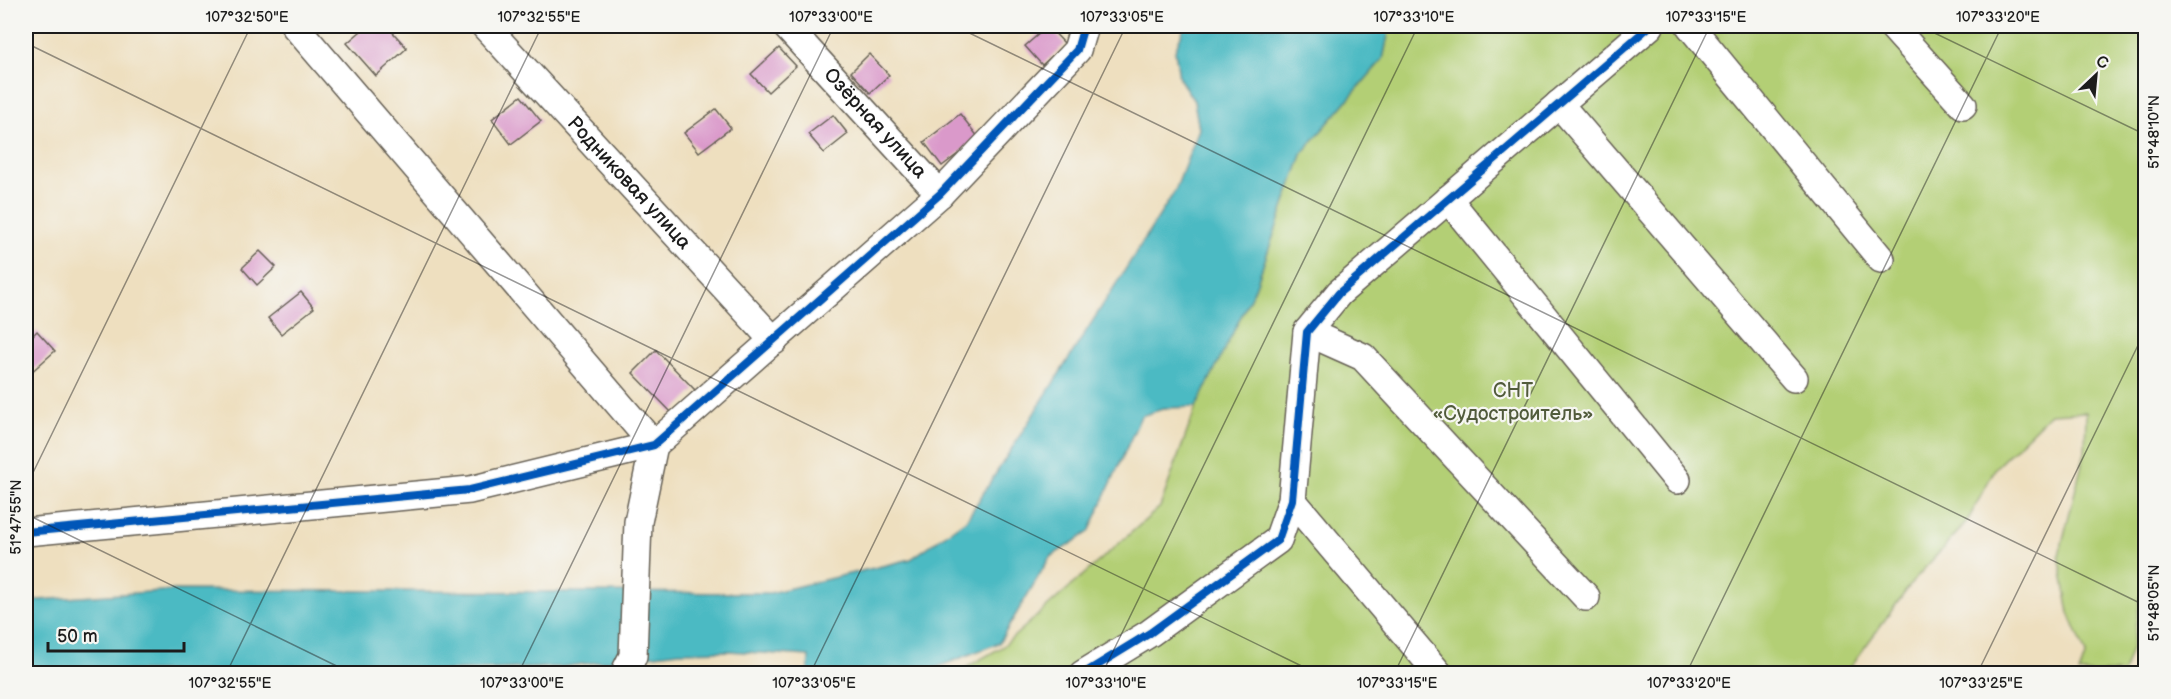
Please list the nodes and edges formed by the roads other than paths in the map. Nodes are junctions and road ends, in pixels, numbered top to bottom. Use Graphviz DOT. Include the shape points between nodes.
graph roads {
  1 [pos="294,26"];
  2 [pos="485,26"];
  3 [pos="786,26"];
  4 [pos="1084,26"];
  5 [pos="1650,26"];
  6 [pos="1690,26"];
  7 [pos="1892,26"];
  8 [pos="1559,104"];
  9 [pos="1963,105"];
  10 [pos="940,194"];
  11 [pos="1448,199"];
  12 [pos="1881,259"];
  13 [pos="1307,332"];
  14 [pos="774,341"];
  15 [pos="1794,378"];
  16 [pos="654,445"];
  17 [pos="1677,480"];
  18 [pos="1292,500"];
  19 [pos="26,532"];
  20 [pos="1586,597"];
  21 [pos="624,674"];
  22 [pos="1083,674"];
  23 [pos="1439,674"];
  1 -- 16 [label="street"];
  2 -- 14 [label="street, Родниковая улица"];
  3 -- 10 [label="street, Озёрная улица"];
  4 -- 10 [label="street" via="1077,50"];
  5 -- 8 [label="street"];
  6 -- 12 [label="street"];
  7 -- 9 [label="street"];
  8 -- 11 [label="street"];
  8 -- 15 [label="street"];
  10 -- 14 [label="street"];
  11 -- 13 [label="street" via="1339,293"];
  11 -- 17 [label="street"];
  13 -- 18 [label="street"];
  13 -- 20 [label="street" via="1363,357"];
  14 -- 16 [label="street"];
  16 -- 19 [label="street" via="470,490"];
  16 -- 21 [label="street" via="638,522 633,656"];
  18 -- 22 [label="street" via="1278,540 1150,633"];
  18 -- 23 [label="street"];
}
